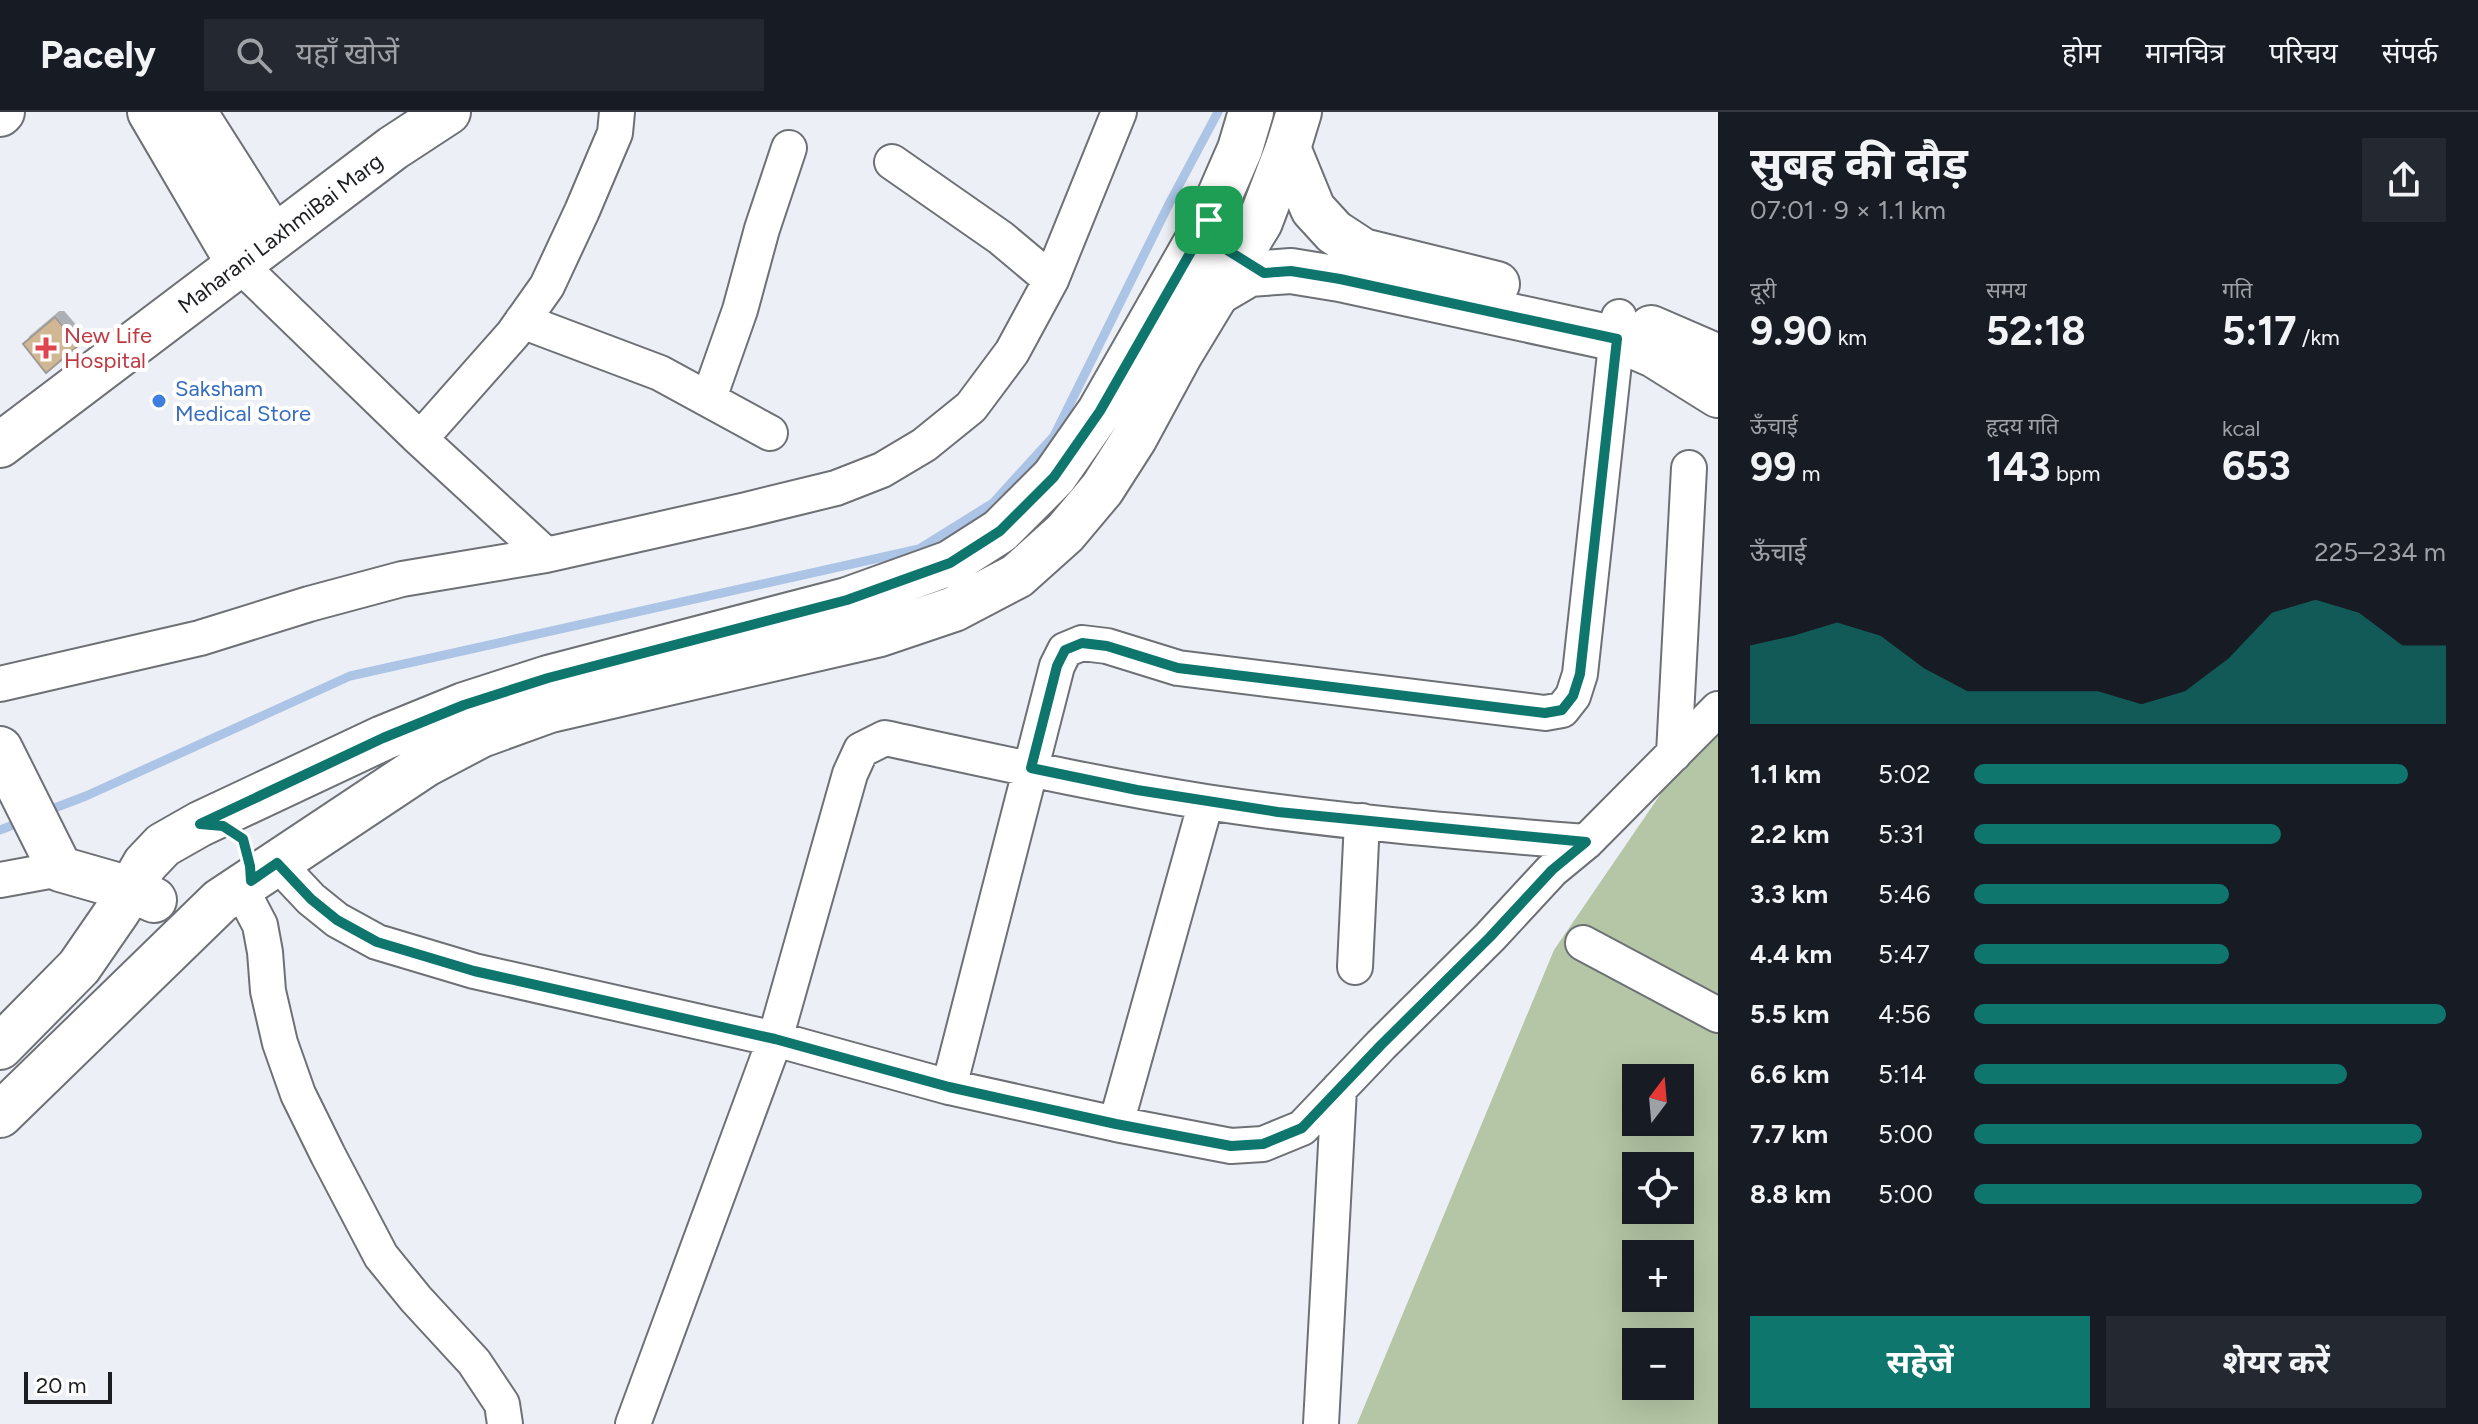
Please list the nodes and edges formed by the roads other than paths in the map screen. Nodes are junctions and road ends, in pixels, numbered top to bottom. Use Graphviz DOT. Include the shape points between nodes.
graph roads {
  1 [pos="150,112"];
  2 [pos="194,112"];
  3 [pos="448,112"];
  4 [pos="617,112"];
  5 [pos="1110,118"];
  6 [pos="1294,130"];
  7 [pos="1246,131"];
  8 [pos="789,148"];
  9 [pos="892,162"];
  10 [pos="1209,220"];
  11 [pos="274,238"];
  12 [pos="239,264"];
  13 [pos="1251,265"];
  14 [pos="1051,280"];
  15 [pos="522,321"];
  16 [pos="1618,328"];
  17 [pos="1718,357"];
  18 [pos="1718,395"];
  19 [pos="709,398"];
  20 [pos="770,433"];
  21 [pos="420,439"];
  22 [pos="0,445"];
  23 [pos="1689,468"];
  24 [pos="546,555"];
  25 [pos="0,684"];
  26 [pos="1718,709"];
  27 [pos="0,749"];
  28 [pos="1674,754"];
  29 [pos="1031,768"];
  30 [pos="1206,802"];
  31 [pos="1362,821"];
  32 [pos="200,824"];
  33 [pos="1586,842"];
  34 [pos="60,869"];
  35 [pos="256,877"];
  36 [pos="0,880"];
  37 [pos="143,884"];
  38 [pos="199,921"];
  39 [pos="1583,943"];
  40 [pos="1355,967"];
  41 [pos="1718,1015"];
  42 [pos="775,1039"];
  43 [pos="0,1047"];
  44 [pos="949,1087"];
  45 [pos="1339,1089"];
  46 [pos="0,1115"];
  47 [pos="1116,1124"];
  48 [pos="505,1424"];
  49 [pos="633,1424"];
  50 [pos="1321,1424"];
  1 -- 12 [label="main road"];
  2 -- 11 [label="main road"];
  3 -- 11 [label="main road, Maharani LaxhmiBai Marg"];
  4 -- 15 [label="street" via="615,133 582,211 547,286"];
  5 -- 14 [label="street"];
  6 -- 13 [label="main road" via="1260,222"];
  6 -- 16 [label="main road" via="1313,209 1334,232 1363,251 1565,301"];
  7 -- 10 [label="main road"];
  8 -- 19 [label="street"];
  9 -- 14 [label="street"];
  10 -- 13 [label="main road" via="1224,248"];
  10 -- 32 [label="main road" via="1100,411 1054,477 1000,531 950,563 847,600 605,662 464,705"];
  11 -- 12 [label="main road, Maharani LaxhmiBai Marg"];
  12 -- 21 [label="street"];
  12 -- 22 [label="main road, Maharani LaxhmiBai Marg"];
  13 -- 16 [label="main road"];
  13 -- 35 [label="main road" via="1215,294 1102,489 1065,533 1017,576 954,609 880,634 550,710 481,735 426,764"];
  14 -- 24 [label="street" via="1012,352 971,407 882,470 836,488"];
  15 -- 19 [label="street" via="660,373"];
  15 -- 21 [label="street"];
  16 -- 17 [label="main road" via="1644,325"];
  16 -- 18 [label="main road"];
  16 -- 29 [label="street" via="1580,674 1562,710 1545,713 1178,668 1082,643 1065,650 1057,666"];
  19 -- 20 [label="street"];
  21 -- 24 [label="street"];
  23 -- 28 [label="street"];
  24 -- 25 [label="street" via="402,579 200,638"];
  26 -- 28 [label="street"];
  27 -- 34 [label="main road"];
  28 -- 33 [label="street"];
  29 -- 30 [label="street"];
  29 -- 42 [label="street" via="885,738 861,750"];
  29 -- 44 [label="street"];
  30 -- 31 [label="street"];
  30 -- 47 [label="street"];
  31 -- 33 [label="street"];
  31 -- 40 [label="street"];
  32 -- 35 [label="main road" via="223,826 243,839"];
  32 -- 37 [label="main road" via="163,845"];
  33 -- 45 [label="street" via="1552,870"];
  34 -- 36 [label="street"];
  34 -- 37 [label="main road"];
  35 -- 38 [label="main road"];
  35 -- 42 [label="street" via="311,899 377,942 474,971"];
  35 -- 48 [label="street" via="268,991 298,1094 381,1256 474,1362 502,1404"];
  37 -- 38 [label="main road" via="165,908"];
  37 -- 43 [label="main road" via="79,967"];
  38 -- 46 [label="main road"];
  39 -- 41 [label="street"];
  42 -- 44 [label="street"];
  42 -- 49 [label="street"];
  44 -- 47 [label="street"];
  45 -- 47 [label="street" via="1302,1128 1263,1144 1231,1146"];
  45 -- 50 [label="street"];
}
